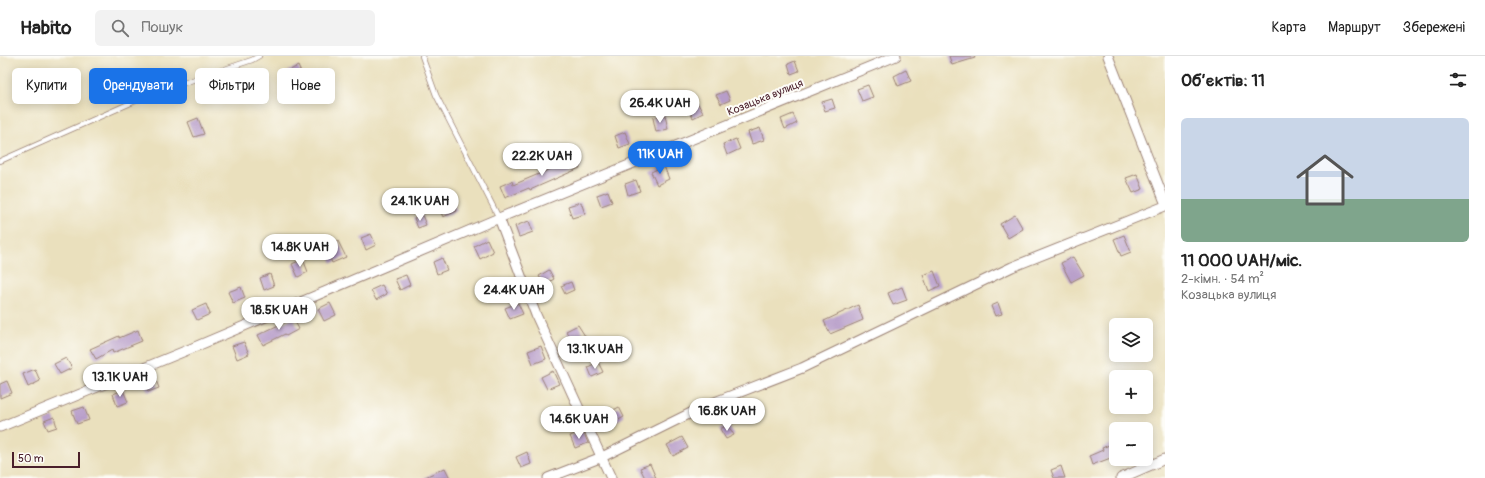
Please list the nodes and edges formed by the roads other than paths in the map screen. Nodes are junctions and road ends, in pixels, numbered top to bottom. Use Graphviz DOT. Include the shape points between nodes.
graph roads {
  1 [pos="259,56"];
  2 [pos="422,56"];
  3 [pos="896,56"];
  4 [pos="1108,56"];
  5 [pos="0,161"];
  6 [pos="1165,202"];
  7 [pos="1165,206"];
  8 [pos="499,218"];
  9 [pos="0,427"];
  10 [pos="602,457"];
  11 [pos="1165,459"];
  12 [pos="548,478"];
  13 [pos="611,478"];
  14 [pos="1121,478"];
  1 -- 5 [label="lane" via="151,94"];
  2 -- 8 [label="lane" via="436,94"];
  3 -- 8 [label="street, Козацька вулиця"];
  4 -- 6 [label="street"];
  7 -- 10 [label="street" via="1012,267 802,368 707,405"];
  8 -- 9 [label="street, Козацька вулиця"];
  8 -- 10 [label="street" via="536,315"];
  10 -- 12 [label="street"];
  10 -- 13 [label="street"];
  11 -- 14 [label="street"];
}
